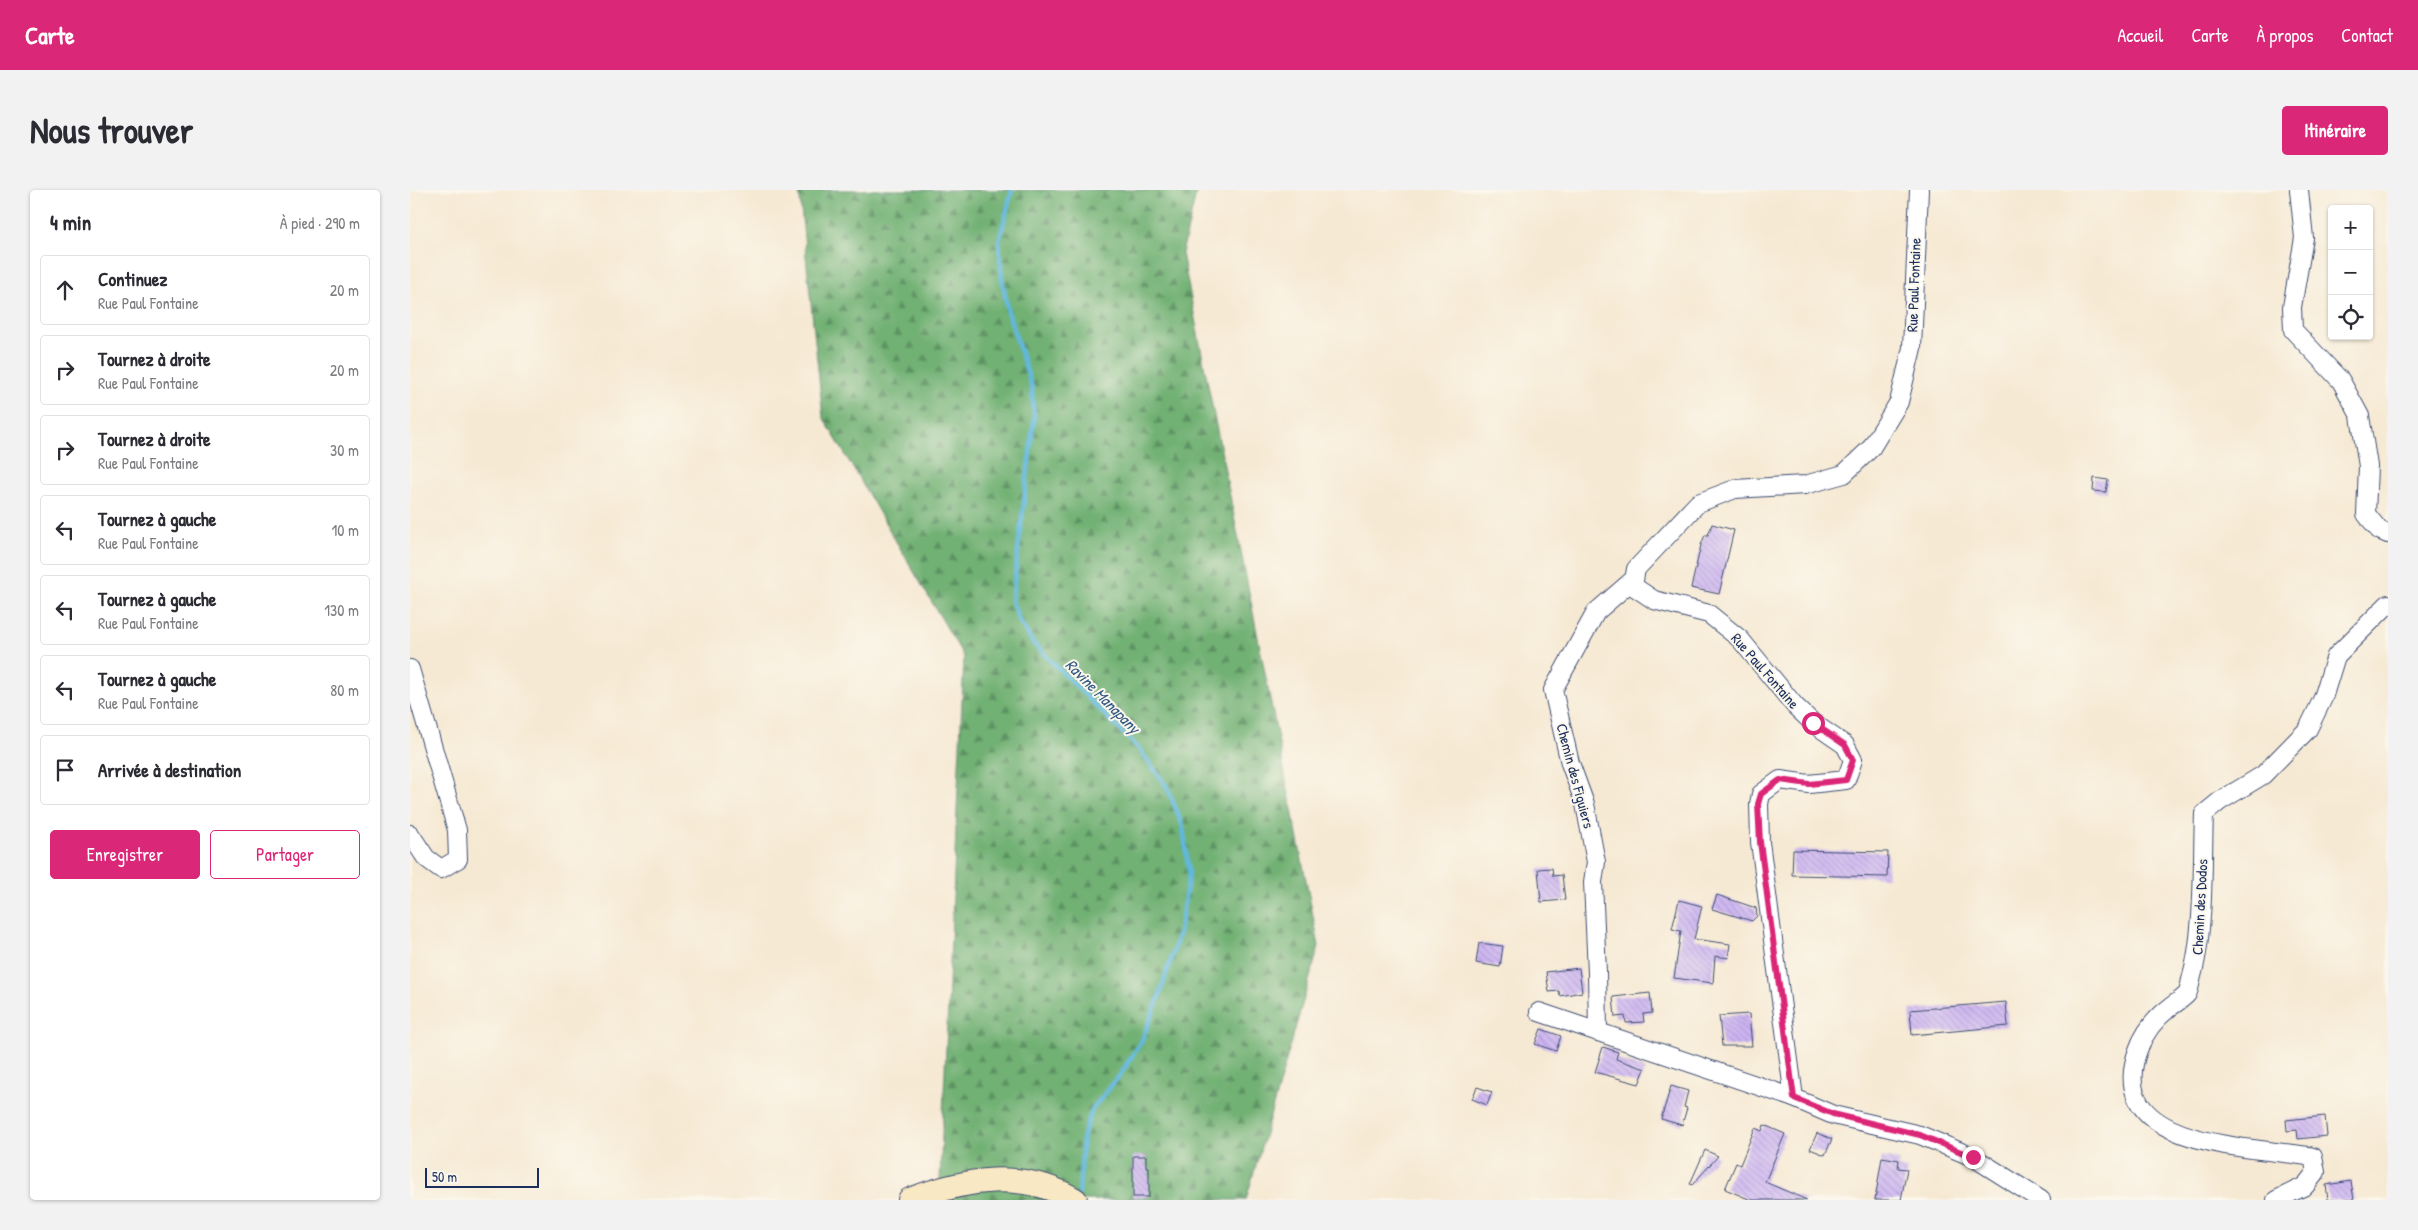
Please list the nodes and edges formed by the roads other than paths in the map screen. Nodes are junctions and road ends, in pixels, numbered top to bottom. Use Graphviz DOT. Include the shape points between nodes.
graph roads {
  1 [pos="1919,190"];
  2 [pos="2299,190"];
  3 [pos="2388,534"];
  4 [pos="1634,578"];
  5 [pos="2388,604"];
  6 [pos="410,669"];
  7 [pos="410,834"];
  8 [pos="1539,1012"];
  9 [pos="1598,1032"];
  10 [pos="1794,1098"];
  11 [pos="1068,1196"];
  12 [pos="910,1200"];
  13 [pos="2041,1200"];
  14 [pos="2276,1200"];
  1 -- 4 [label="street, Rue Paul Fontaine" via="1912,348 1899,402 1871,448 1844,474 1805,485 1735,489 1698,503 1636,569"];
  2 -- 3 [label="street" via="2304,238 2292,306 2293,330 2342,380 2360,416 2368,466 2366,514 2379,530"];
  4 -- 9 [label="street, Chemin des Figuiers" via="1596,612 1553,690 1570,763 1585,804 1596,862 1593,882"];
  4 -- 10 [label="street, Rue Paul Fontaine" via="1633,586 1654,600 1709,614 1740,639 1796,706 1813,723 1845,745 1853,760 1846,780 1809,784 1780,780 1761,794 1758,804 1760,842"];
  5 -- 14 [label="street, Chemin des Dodos" via="2336,656 2323,698 2308,729 2263,775 2204,814 2198,957 2187,994 2155,1019 2138,1050 2134,1070 2135,1097 2151,1117 2176,1133 2234,1147 2313,1157 2316,1172 2305,1186"];
  6 -- 7 [label="street" via="457,830 458,859 441,869 426,858"];
  8 -- 9 [label="street"];
  9 -- 10 [label="street"];
  10 -- 13 [label="street" via="1833,1114 1920,1135 1973,1157"];
  11 -- 12 [label="main road" via="1036,1183 1009,1179 956,1186"];
}
